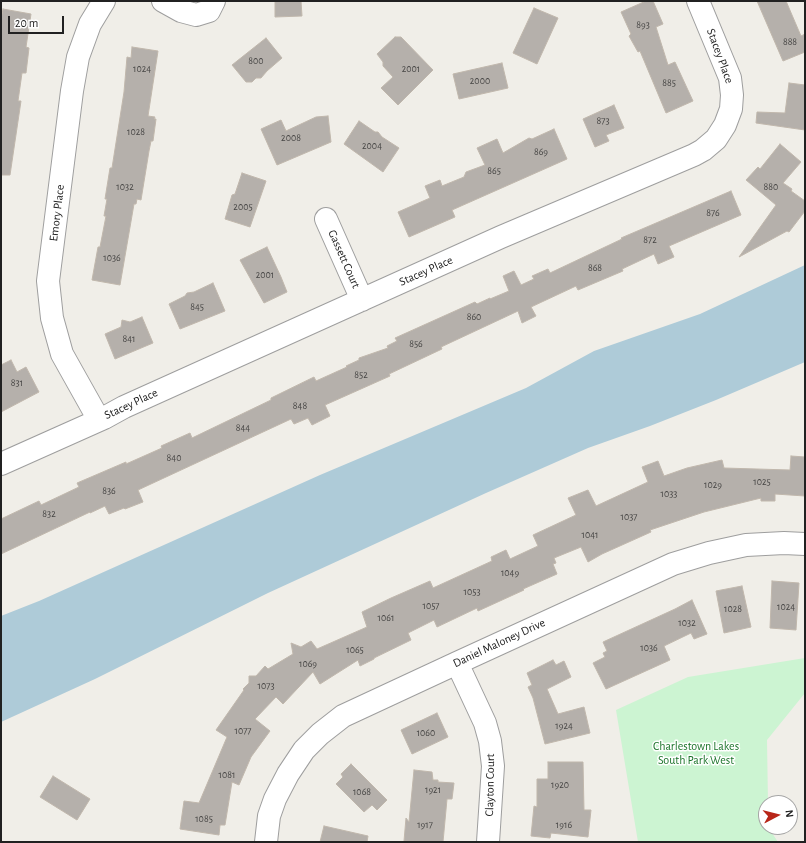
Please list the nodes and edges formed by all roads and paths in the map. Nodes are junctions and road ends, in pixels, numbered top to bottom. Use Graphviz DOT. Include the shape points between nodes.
graph roads {
  1 [pos="104,1"];
  2 [pos="163,1"];
  3 [pos="214,1"];
  4 [pos="698,1"];
  5 [pos="326,219"];
  6 [pos="362,300"];
  7 [pos="99,420"];
  8 [pos="1,464"];
  9 [pos="805,544"];
  10 [pos="457,663"];
  11 [pos="266,842"];
  12 [pos="488,842"];
  1 -- 7 [label="street, Emory Place" via="90,24 78,57 48,281 52,318 62,354"];
  2 -- 3 [label="street" via="181,11 196,15 209,11"];
  4 -- 6 [label="street, Stacey Place" via="730,78 731,109 716,139 694,155 501,237"];
  5 -- 6 [label="street, Gassett Court"];
  6 -- 7 [label="street, Stacey Place"];
  7 -- 8 [label="street, Stacey Place"];
  9 -- 10 [label="street, Daniel Maloney Drive" via="784,542 746,545 709,552 673,564"];
  10 -- 11 [label="street, Daniel Maloney Drive" via="343,716 320,734 304,750 284,780 269,816"];
  10 -- 12 [label="street, Clayton Court" via="485,723 490,742 493,766"];
}
